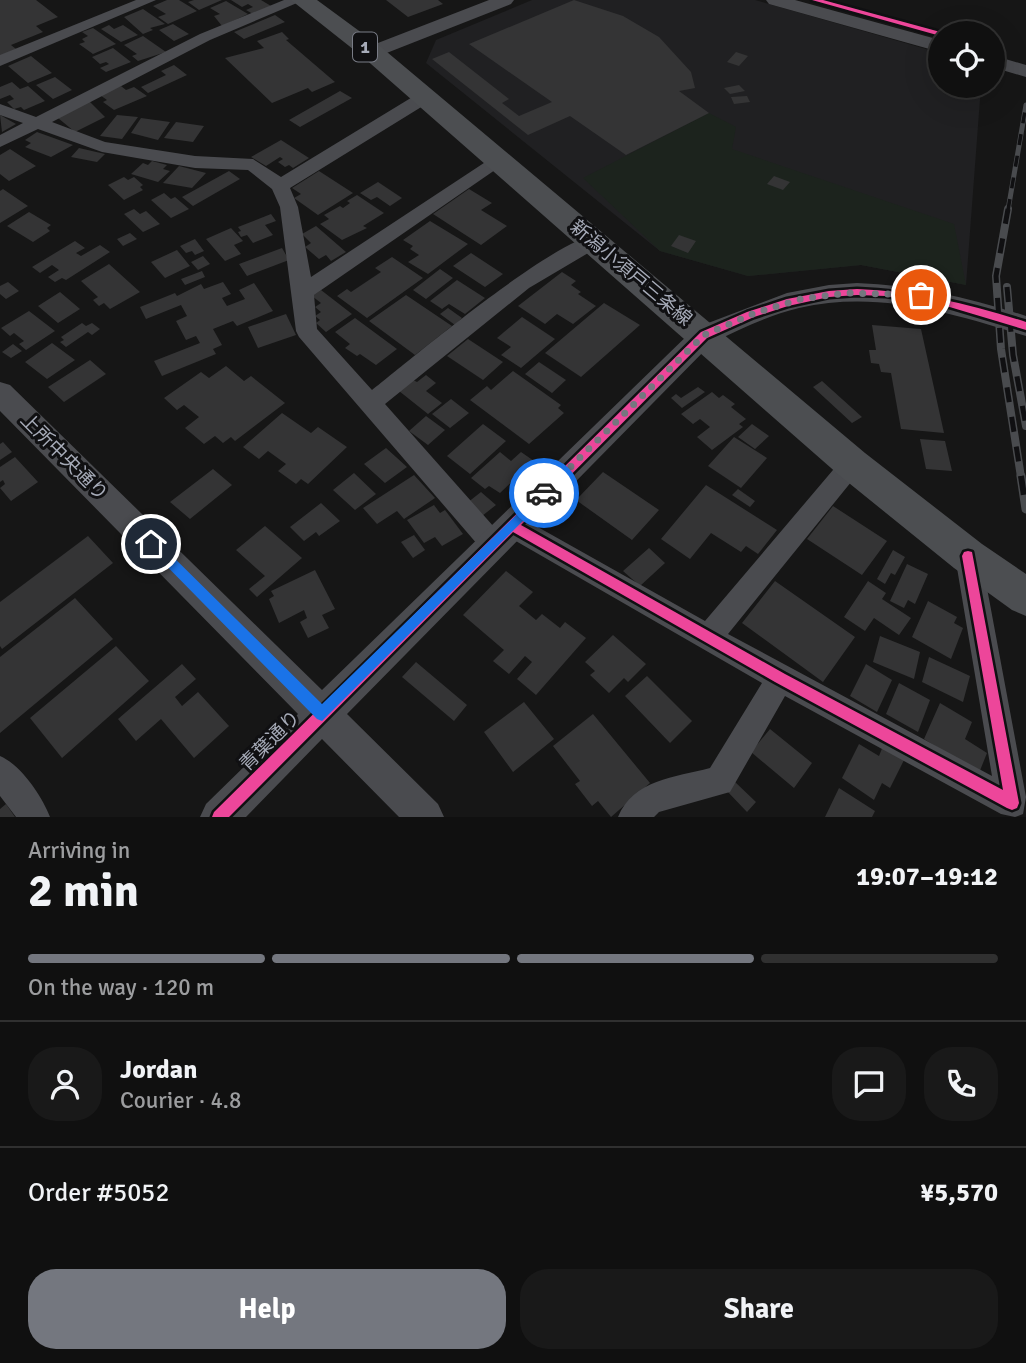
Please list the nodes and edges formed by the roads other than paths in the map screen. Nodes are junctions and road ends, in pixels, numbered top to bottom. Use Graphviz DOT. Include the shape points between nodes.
graph roads {
  1 [pos="149,0"];
  2 [pos="300,0"];
  3 [pos="505,0"];
  4 [pos="775,0"];
  5 [pos="928,43"];
  6 [pos="372,52"];
  7 [pos="0,61"];
  8 [pos="1005,65"];
  9 [pos="1026,71"];
  10 [pos="425,97"];
  11 [pos="0,109"];
  12 [pos="35,122"];
  13 [pos="0,142"];
  14 [pos="499,161"];
  15 [pos="280,186"];
  16 [pos="593,241"];
  17 [pos="303,292"];
  18 [pos="1026,326"];
  19 [pos="704,335"];
  20 [pos="0,393"];
  21 [pos="369,404"];
  22 [pos="852,464"];
  23 [pos="502,534"];
  24 [pos="968,555"];
  25 [pos="1026,597"];
  26 [pos="708,637"];
  27 [pos="780,678"];
  28 [pos="322,714"];
  29 [pos="0,771"];
  30 [pos="35,817"];
  31 [pos="219,817"];
  32 [pos="425,817"];
  33 [pos="633,817"];
  1 -- 7 [label="street"];
  2 -- 6 [label="main road, 新潟小須戸三条線 / 1"];
  2 -- 12 [label="street" via="205,37"];
  3 -- 6 [label="street"];
  4 -- 5 [label="street"];
  6 -- 10 [label="main road, 新潟小須戸三条線 / 1"];
  8 -- 9 [label="street"];
  10 -- 14 [label="main road, 新潟小須戸三条線 / 1"];
  10 -- 15 [label="street"];
  11 -- 12 [label="street"];
  12 -- 13 [label="street"];
  12 -- 15 [label="street" via="102,147 195,162 253,165"];
  14 -- 16 [label="main road, 新潟小須戸三条線 / 1"];
  14 -- 17 [label="street"];
  15 -- 17 [label="street" via="289,207"];
  16 -- 19 [label="main road, 新潟小須戸三条線 / 1"];
  16 -- 21 [label="street" via="522,282"];
  17 -- 21 [label="street" via="307,331"];
  18 -- 19 [label="street" via="921,295 847,293 801,299"];
  19 -- 22 [label="main road, 新潟小須戸三条線 / 1"];
  19 -- 23 [label="street, 青葉通り"];
  20 -- 28 [label="street, 上所中央通り"];
  21 -- 23 [label="street"];
  22 -- 24 [label="main road, 新潟小須戸三条線 / 1"];
  22 -- 26 [label="street"];
  23 -- 26 [label="street"];
  23 -- 28 [label="street, 青葉通り"];
  24 -- 25 [label="main road, 新潟小須戸三条線 / 1"];
  24 -- 27 [label="street" via="1012,803"];
  26 -- 27 [label="street"];
  27 -- 33 [label="street" via="719,780 650,799"];
  28 -- 31 [label="street, 青葉通り"];
  28 -- 32 [label="street, 上所中央通り"];
  29 -- 30 [label="street"];
}
